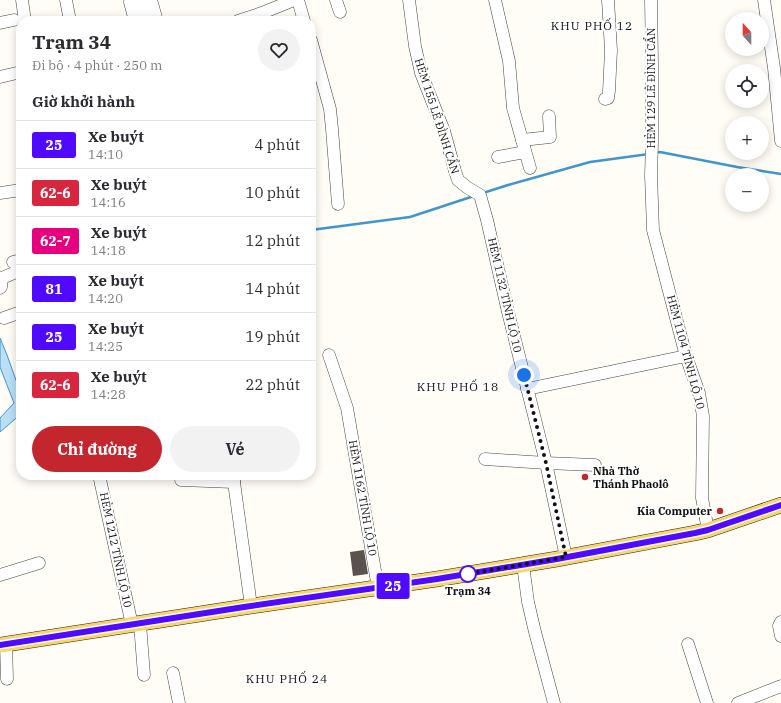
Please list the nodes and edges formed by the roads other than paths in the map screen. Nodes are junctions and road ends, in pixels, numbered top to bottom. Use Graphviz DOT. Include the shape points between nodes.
graph roads {
  1 [pos="22,0"];
  2 [pos="66,0"];
  3 [pos="151,0"];
  4 [pos="294,0"];
  5 [pos="298,0"];
  6 [pos="336,0"];
  7 [pos="409,0"];
  8 [pos="494,0"];
  9 [pos="608,0"];
  10 [pos="651,0"];
  11 [pos="764,0"];
  12 [pos="135,1"];
  13 [pos="340,12"];
  14 [pos="20,16"];
  15 [pos="69,16"];
  16 [pos="135,16"];
  17 [pos="143,16"];
  18 [pos="156,16"];
  19 [pos="253,16"];
  20 [pos="303,16"];
  21 [pos="16,21"];
  22 [pos="0,23"];
  23 [pos="316,58"];
  24 [pos="16,73"];
  25 [pos="0,77"];
  26 [pos="605,99"];
  27 [pos="549,116"];
  28 [pos="781,141"];
  29 [pos="524,146"];
  30 [pos="498,157"];
  31 [pos="530,168"];
  32 [pos="651,175"];
  33 [pos="16,191"];
  34 [pos="0,193"];
  35 [pos="338,204"];
  36 [pos="487,220"];
  37 [pos="16,266"];
  38 [pos="0,288"];
  39 [pos="16,314"];
  40 [pos="4,318"];
  41 [pos="329,355"];
  42 [pos="686,356"];
  43 [pos="527,389"];
  44 [pos="485,459"];
  45 [pos="546,463"];
  46 [pos="595,465"];
  47 [pos="100,480"];
  48 [pos="234,480"];
  49 [pos="781,505"];
  50 [pos="708,530"];
  51 [pos="566,557"];
  52 [pos="39,563"];
  53 [pos="523,565"];
  54 [pos="0,575"];
  55 [pos="378,588"];
  56 [pos="251,606"];
  57 [pos="781,622"];
  58 [pos="136,624"];
  59 [pos="781,636"];
  60 [pos="3,644"];
  61 [pos="688,644"];
  62 [pos="173,673"];
  63 [pos="144,675"];
  64 [pos="7,679"];
  65 [pos="781,686"];
  66 [pos="179,703"];
  67 [pos="554,703"];
  68 [pos="707,703"];
  69 [pos="738,703"];
  1 -- 14 [label="street"];
  2 -- 15 [label="street"];
  3 -- 18 [label="street"];
  4 -- 19 [label="street"];
  5 -- 20 [label="street"];
  6 -- 13 [label="street"];
  7 -- 36 [label="street, HẺM 155 LÊ ĐÌNH CẨN" via="421,73 444,131 458,180 480,195"];
  8 -- 29 [label="street" via="509,60 513,108"];
  9 -- 26 [label="street" via="611,50 609,91 608,98"];
  10 -- 32 [label="street, HẺM 129 LÊ ĐÌNH CẨN"];
  11 -- 28 [label="street"];
  12 -- 16 [label="street"];
  12 -- 17 [label="street"];
  21 -- 22 [label="street"];
  23 -- 35 [label="street" via="330,109"];
  24 -- 25 [label="street"];
  27 -- 29 [label="street" via="550,137"];
  29 -- 30 [label="street"];
  29 -- 31 [label="street"];
  32 -- 42 [label="street, HẺM 1104 TỈNH LỘ 10" via="653,230"];
  33 -- 34 [label="street"];
  36 -- 43 [label="street, HẺM 1132 TỈNH LỘ 10"];
  37 -- 38 [label="street" via="2,278"];
  39 -- 40 [label="street"];
  41 -- 55 [label="street, HẺM 1162 TỈNH LỘ 10" via="347,408"];
  42 -- 43 [label="street"];
  42 -- 50 [label="street, HẺM 1104 TỈNH LỘ 10" via="698,393 702,416 702,498"];
  43 -- 45 [label="street, HẺM 1132 TỈNH LỘ 10"];
  44 -- 45 [label="street"];
  45 -- 46 [label="street"];
  45 -- 51 [label="street, HẺM 1132 TỈNH LỘ 10"];
  47 -- 58 [label="street, HẺM 1212 TỈNH LỘ 10"];
  48 -- 56 [label="street"];
  49 -- 50 [label="main road"];
  50 -- 51 [label="main road"];
  51 -- 53 [label="main road"];
  52 -- 54 [label="street"];
  53 -- 55 [label="main road"];
  53 -- 67 [label="street" via="528,602"];
  55 -- 56 [label="main road"];
  56 -- 58 [label="main road"];
  57 -- 59 [label="street"];
  58 -- 60 [label="main road"];
  58 -- 63 [label="street, HẺM 1212 TỈNH LỘ 10"];
  60 -- 64 [label="street"];
  61 -- 68 [label="street"];
  62 -- 66 [label="street"];
  65 -- 69 [label="street"];
}
